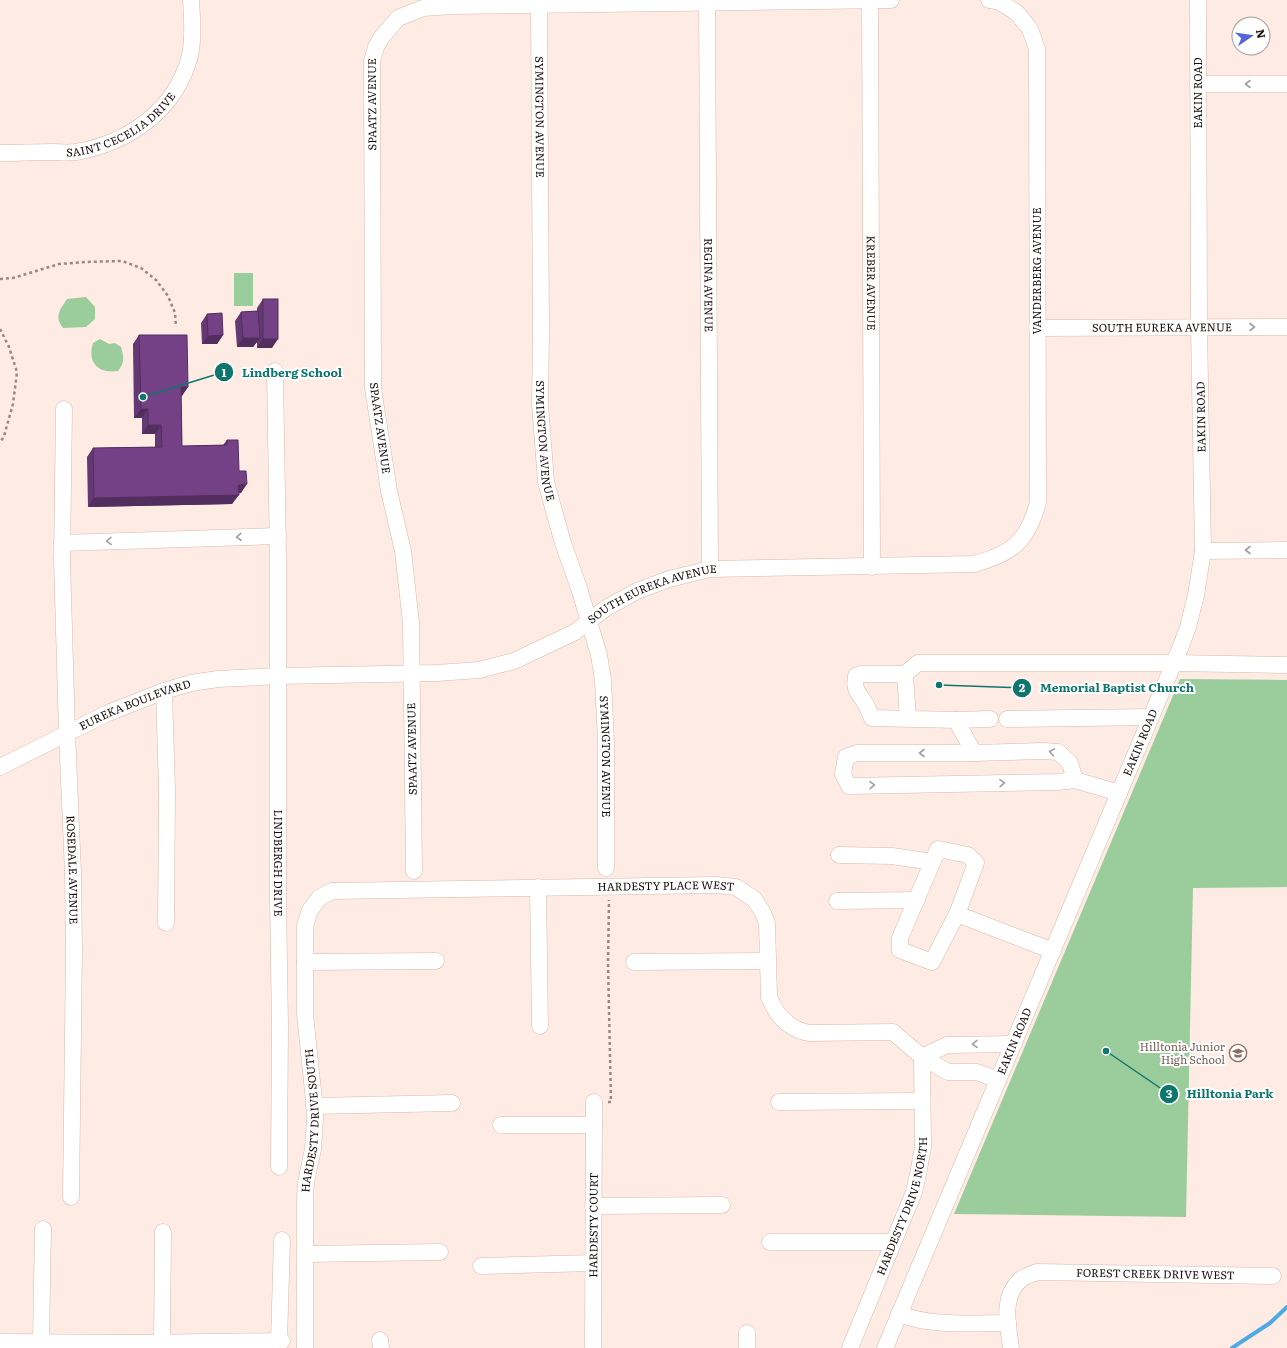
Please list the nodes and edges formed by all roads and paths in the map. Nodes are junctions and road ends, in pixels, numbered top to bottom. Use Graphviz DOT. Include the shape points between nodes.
graph roads {
  1 [pos="191,0"];
  2 [pos="870,0"];
  3 [pos="891,0"];
  4 [pos="989,0"];
  5 [pos="1198,0"];
  6 [pos="707,1"];
  7 [pos="539,5"];
  8 [pos="1198,84"];
  9 [pos="1287,84"];
  10 [pos="0,153"];
  11 [pos="0,279"];
  12 [pos="176,327"];
  13 [pos="1199,327"];
  14 [pos="1287,327"];
  15 [pos="1037,328"];
  16 [pos="0,329"];
  17 [pos="276,371"];
  18 [pos="64,409"];
  19 [pos="0,443"];
  20 [pos="1027,532"];
  21 [pos="278,536"];
  22 [pos="62,543"];
  23 [pos="1203,550"];
  24 [pos="1287,550"];
  25 [pos="872,566"];
  26 [pos="710,569"];
  27 [pos="589,622"];
  28 [pos="1174,663"];
  29 [pos="1287,666"];
  30 [pos="411,673"];
  31 [pos="905,674"];
  32 [pos="279,676"];
  33 [pos="164,690"];
  34 [pos="1151,717"];
  35 [pos="908,719"];
  36 [pos="990,719"];
  37 [pos="1007,719"];
  38 [pos="956,720"];
  39 [pos="67,733"];
  40 [pos="974,753"];
  41 [pos="1,766"];
  42 [pos="1075,780"];
  43 [pos="1119,793"];
  44 [pos="840,855"];
  45 [pos="932,862"];
  46 [pos="606,868"];
  47 [pos="414,871"];
  48 [pos="610,886"];
  49 [pos="538,887"];
  50 [pos="320,897"];
  51 [pos="917,900"];
  52 [pos="837,901"];
  53 [pos="957,914"];
  54 [pos="166,922"];
  55 [pos="1053,951"];
  56 [pos="436,961"];
  57 [pos="767,961"];
  58 [pos="305,962"];
  59 [pos="634,962"];
  60 [pos="540,1026"];
  61 [pos="1014,1044"];
  62 [pos="922,1057"];
  63 [pos="998,1080"];
  64 [pos="921,1101"];
  65 [pos="594,1102"];
  66 [pos="779,1102"];
  67 [pos="452,1103"];
  68 [pos="314,1106"];
  69 [pos="501,1125"];
  70 [pos="594,1125"];
  71 [pos="279,1167"];
  72 [pos="71,1197"];
  73 [pos="722,1205"];
  74 [pos="593,1206"];
  75 [pos="43,1229"];
  76 [pos="163,1232"];
  77 [pos="282,1240"];
  78 [pos="770,1242"];
  79 [pos="894,1242"];
  80 [pos="440,1252"];
  81 [pos="306,1254"];
  82 [pos="593,1263"];
  83 [pos="481,1266"];
  84 [pos="1273,1276"];
  85 [pos="899,1314"];
  86 [pos="1008,1323"];
  87 [pos="41,1342"];
  88 [pos="162,1342"];
  89 [pos="2,1344"];
  90 [pos="139,1345"];
  91 [pos="305,1348"];
  92 [pos="593,1348"];
  93 [pos="850,1348"];
  94 [pos="885,1348"];
  95 [pos="1011,1348"];
  1 -- 10 [label="street, SAINT CECELIA DRIVE" via="190,54 170,98 154,116 136,130 96,148 74,152"];
  2 -- 3 [label="street"];
  2 -- 6 [label="street"];
  2 -- 25 [label="street, KREBER AVENUE"];
  4 -- 15 [label="street, VANDERBERG AVENUE" via="1000,2 1017,13 1030,29 1037,49"];
  5 -- 8 [label="street, EAKIN ROAD"];
  6 -- 7 [label="street"];
  6 -- 26 [label="street, REGINA AVENUE"];
  7 -- 27 [label="street, SYMINGTON AVENUE" via="540,404 543,451 546,482"];
  7 -- 30 [label="street, SPAATZ AVENUE" via="423,8 398,18 381,38 372,61 373,388 389,490 403,551 411,623"];
  9 -- 8 [label="street, one-way"];
  8 -- 13 [label="street, EAKIN ROAD"];
  11 -- 12 [label="path" via="12,278 58,264 122,261 141,268 156,280 168,296 175,313"];
  13 -- 14 [label="street, SOUTH EUREKA AVENUE, one-way"];
  13 -- 15 [label="street, SOUTH EUREKA AVENUE"];
  13 -- 23 [label="street, EAKIN ROAD"];
  15 -- 20 [label="street, VANDERBERG AVENUE" via="1038,502"];
  16 -- 19 [label="path" via="17,372 13,404"];
  17 -- 21 [label="street, LINDBERGH DRIVE"];
  18 -- 22 [label="street, ROSEDALE AVENUE"];
  20 -- 25 [label="street, SOUTH EUREKA AVENUE" via="1004,554 974,564"];
  21 -- 22 [label="street, one-way"];
  21 -- 32 [label="street, LINDBERGH DRIVE"];
  22 -- 39 [label="street, ROSEDALE AVENUE"];
  24 -- 23 [label="street, one-way"];
  23 -- 28 [label="street, EAKIN ROAD" via="1193,609"];
  25 -- 26 [label="street, SOUTH EUREKA AVENUE"];
  26 -- 27 [label="street, SOUTH EUREKA AVENUE" via="669,579 637,591 606,608"];
  27 -- 30 [label="street, SOUTH EUREKA AVENUE" via="575,632 506,664 478,670"];
  27 -- 46 [label="street, SYMINGTON AVENUE" via="599,655 605,706"];
  28 -- 29 [label="street"];
  28 -- 31 [label="street" via="918,663"];
  28 -- 34 [label="street, EAKIN ROAD"];
  30 -- 32 [label="street, SOUTH EUREKA AVENUE"];
  30 -- 47 [label="street, SPAATZ AVENUE"];
  31 -- 35 [label="street"];
  31 -- 35 [label="street" via="861,674 856,676 855,685 857,694 872,718"];
  32 -- 33 [label="street, EUREKA BOULEVARD" via="218,679"];
  32 -- 71 [label="street, LINDBERGH DRIVE"];
  33 -- 39 [label="street, EUREKA BOULEVARD"];
  33 -- 54 [label="street" via="167,790"];
  34 -- 37 [label="street"];
  34 -- 43 [label="street, EAKIN ROAD"];
  35 -- 38 [label="street"];
  36 -- 38 [label="street"];
  38 -- 40 [label="street"];
  39 -- 41 [label="street, EUREKA BOULEVARD"];
  39 -- 72 [label="street, ROSEDALE AVENUE" via="74,935"];
  42 -- 40 [label="street, one-way" via="1070,763 1058,752"];
  40 -- 42 [label="street, one-way" via="857,752 846,757 843,774 849,786"];
  42 -- 43 [label="street"];
  43 -- 55 [label="street, EAKIN ROAD"];
  44 -- 45 [label="street" via="892,856"];
  45 -- 51 [label="street"];
  45 -- 53 [label="street" via="938,849 968,855 976,863"];
  48 -- 49 [label="street, HARDESTY PLACE WEST"];
  48 -- 57 [label="street, HARDESTY PLACE WEST" via="715,885 736,888 754,899 762,911 767,923"];
  48 -- 65 [label="path" via="608,963 611,1102"];
  49 -- 50 [label="street, HARDESTY PLACE WEST" via="345,890 332,891"];
  49 -- 60 [label="street"];
  50 -- 58 [label="street, HARDESTY DRIVE SOUTH" via="310,910 305,926"];
  51 -- 52 [label="street"];
  51 -- 53 [label="street" via="900,938 900,950 932,962"];
  53 -- 55 [label="street"];
  55 -- 61 [label="street, EAKIN ROAD"];
  56 -- 58 [label="street"];
  57 -- 59 [label="street"];
  57 -- 62 [label="street, HARDESTY PLACE WEST" via="769,997 773,1008 788,1025 800,1032 808,1033 893,1032"];
  58 -- 68 [label="street, HARDESTY DRIVE SOUTH" via="305,1014"];
  61 -- 62 [label="street, one-way" via="947,1045"];
  61 -- 63 [label="street, EAKIN ROAD"];
  62 -- 63 [label="street, HARDESTY PLACE WEST" via="948,1072 977,1072"];
  62 -- 64 [label="street, HARDESTY DRIVE NORTH"];
  63 -- 85 [label="street, EAKIN ROAD"];
  64 -- 66 [label="street"];
  64 -- 79 [label="street, HARDESTY DRIVE NORTH" via="923,1147 919,1169 914,1192"];
  65 -- 70 [label="street, HARDESTY COURT"];
  67 -- 68 [label="street"];
  68 -- 81 [label="street, HARDESTY DRIVE SOUTH" via="313,1149 305,1197"];
  69 -- 70 [label="street"];
  70 -- 74 [label="street, HARDESTY COURT"];
  73 -- 74 [label="street"];
  74 -- 82 [label="street, HARDESTY COURT"];
  75 -- 87 [label="street"];
  76 -- 88 [label="street"];
  77 -- 88 [label="street" via="281,1341"];
  78 -- 79 [label="street"];
  79 -- 93 [label="street, HARDESTY DRIVE NORTH"];
  80 -- 81 [label="street"];
  81 -- 91 [label="street, HARDESTY DRIVE SOUTH"];
  82 -- 83 [label="street"];
  82 -- 92 [label="street, HARDESTY COURT"];
  84 -- 86 [label="street, FOREST CREEK DRIVE WEST" via="1038,1272 1021,1279 1010,1293"];
  85 -- 86 [label="street" via="935,1323"];
  85 -- 94 [label="street, EAKIN ROAD"];
  86 -- 95 [label="street"];
  87 -- 89 [label="street"];
  87 -- 90 [label="street"];
  88 -- 90 [label="street"];
}
